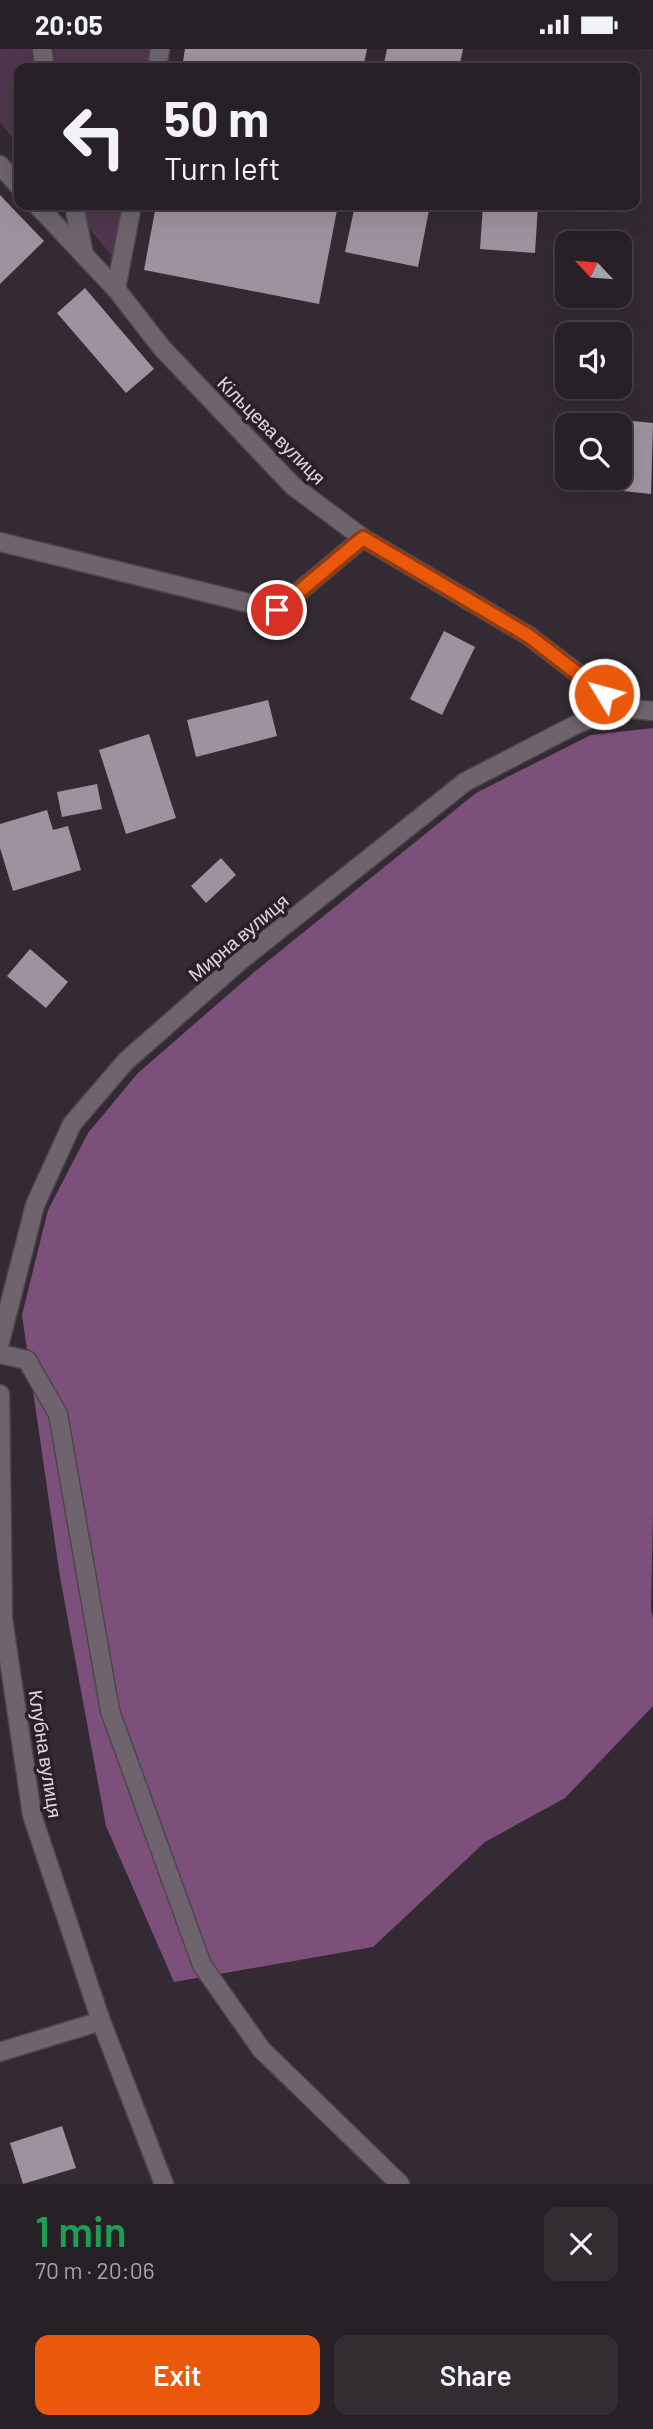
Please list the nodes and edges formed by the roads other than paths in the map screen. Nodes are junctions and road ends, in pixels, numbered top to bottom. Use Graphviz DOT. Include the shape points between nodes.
graph roads {
  1 [pos="0,165"];
  2 [pos="14,180"];
  3 [pos="42,210"];
  4 [pos="75,210"];
  5 [pos="131,210"];
  6 [pos="85,255"];
  7 [pos="116,289"];
  8 [pos="363,538"];
  9 [pos="0,542"];
  10 [pos="623,708"];
  11 [pos="653,711"];
  12 [pos="0,1342"];
  13 [pos="0,1354"];
  14 [pos="0,1394"];
  15 [pos="101,2021"];
  16 [pos="0,2052"];
  17 [pos="164,2184"];
  18 [pos="400,2184"];
  1 -- 2 [label="street"];
  3 -- 6 [label="street, Кільцева вулиця"];
  4 -- 6 [label="street"];
  5 -- 7 [label="street"];
  6 -- 7 [label="street, Кільцева вулиця"];
  7 -- 8 [label="street, Кільцева вулиця" via="162,348 293,486"];
  8 -- 9 [label="street" via="277,610"];
  8 -- 10 [label="street, Кільцева вулиця" via="529,636"];
  10 -- 11 [label="street, Мирна вулиця"];
  10 -- 12 [label="street, Мирна вулиця" via="579,723 465,782 241,960 126,1061 72,1124 35,1205"];
  13 -- 18 [label="street" via="27,1360 58,1414 110,1711 202,1965 261,2049"];
  14 -- 15 [label="street, Клубна вулиця" via="3,1619 32,1815"];
  15 -- 16 [label="street"];
  15 -- 17 [label="street, Клубна вулиця"];
}
